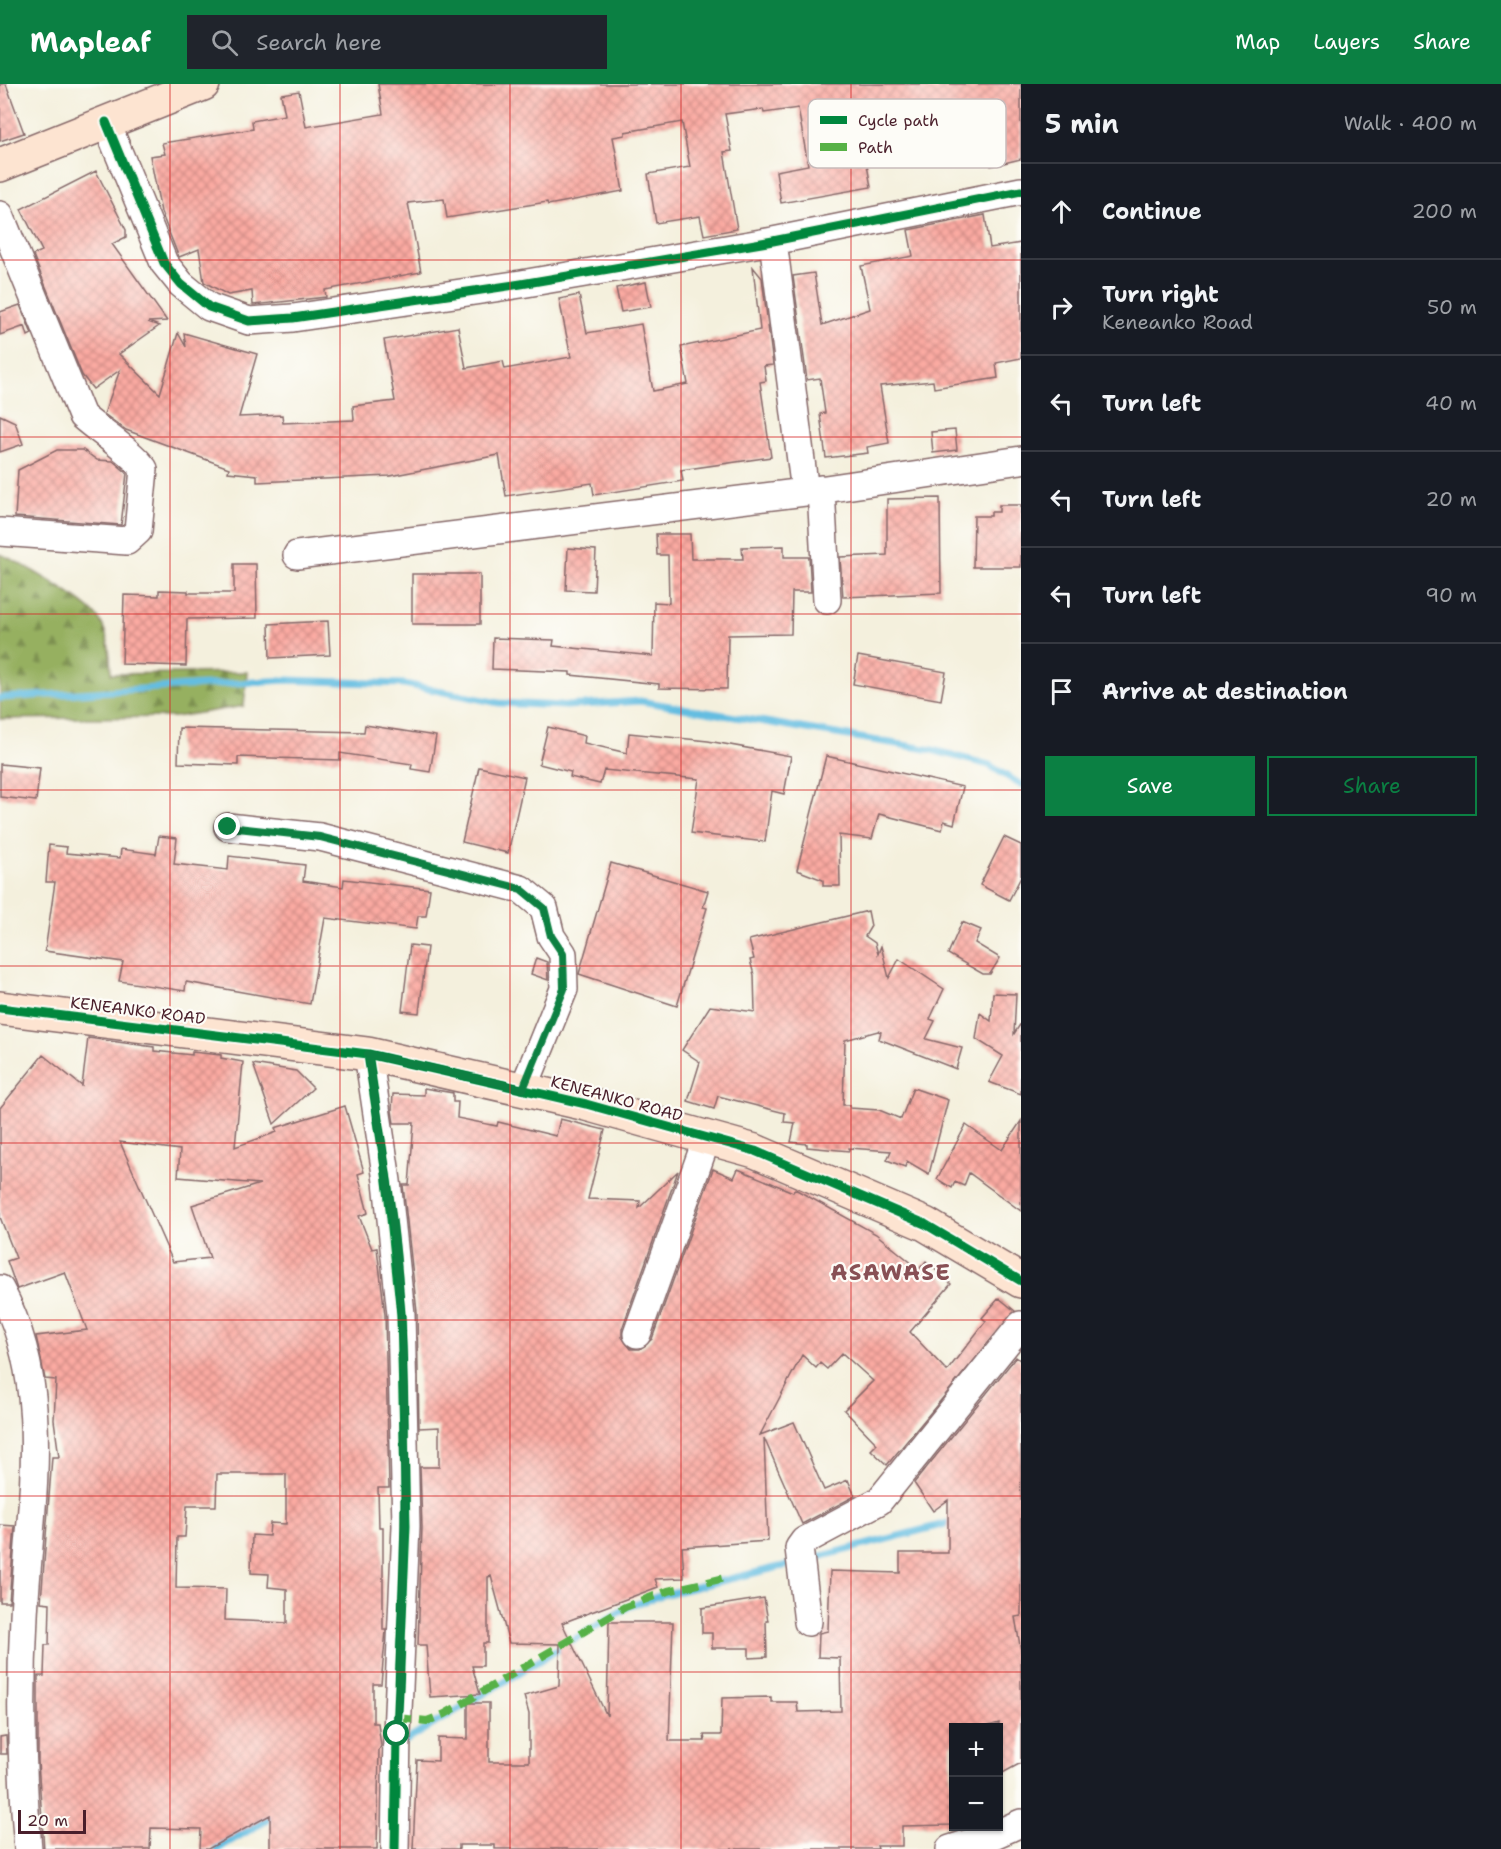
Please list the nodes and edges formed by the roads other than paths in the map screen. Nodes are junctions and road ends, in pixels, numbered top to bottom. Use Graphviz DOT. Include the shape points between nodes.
graph roads {
  1 [pos="203,84"];
  2 [pos="106,122"];
  3 [pos="0,165"];
  4 [pos="1021,191"];
  5 [pos="0,215"];
  6 [pos="773,242"];
  7 [pos="1021,460"];
  8 [pos="813,490"];
  9 [pos="0,532"];
  10 [pos="297,555"];
  11 [pos="827,600"];
  12 [pos="228,827"];
  13 [pos="0,1008"];
  14 [pos="368,1054"];
  15 [pos="523,1089"];
  16 [pos="707,1138"];
  17 [pos="1021,1281"];
  18 [pos="0,1289"];
  19 [pos="1021,1325"];
  20 [pos="637,1334"];
  21 [pos="12,1615"];
  22 [pos="808,1622"];
  23 [pos="1021,1823"];
  24 [pos="989,1842"];
  25 [pos="28,1849"];
  26 [pos="395,1849"];
  27 [pos="950,1849"];
  1 -- 2 [label="street"];
  2 -- 3 [label="street"];
  2 -- 6 [label="street" via="164,263 181,284 209,307 249,321 521,284"];
  4 -- 6 [label="street"];
  5 -- 9 [label="street" via="82,416 138,460 144,469 144,483 138,531 127,541"];
  6 -- 8 [label="street"];
  7 -- 8 [label="street"];
  8 -- 10 [label="street"];
  8 -- 11 [label="street"];
  12 -- 15 [label="street" via="320,837 521,889 544,908 551,936 563,954 564,989"];
  13 -- 14 [label="street, KENEANKO ROAD"];
  14 -- 15 [label="street, KENEANKO ROAD"];
  14 -- 26 [label="street" via="401,1314 406,1526"];
  15 -- 16 [label="street, KENEANKO ROAD"];
  16 -- 17 [label="street, KENEANKO ROAD" via="755,1151 925,1224"];
  16 -- 20 [label="street"];
  18 -- 21 [label="street" via="22,1337 34,1419 33,1487"];
  19 -- 22 [label="street" via="879,1501 804,1541 800,1559"];
  21 -- 25 [label="street"];
  23 -- 24 [label="street"];
  24 -- 27 [label="street"];
}
